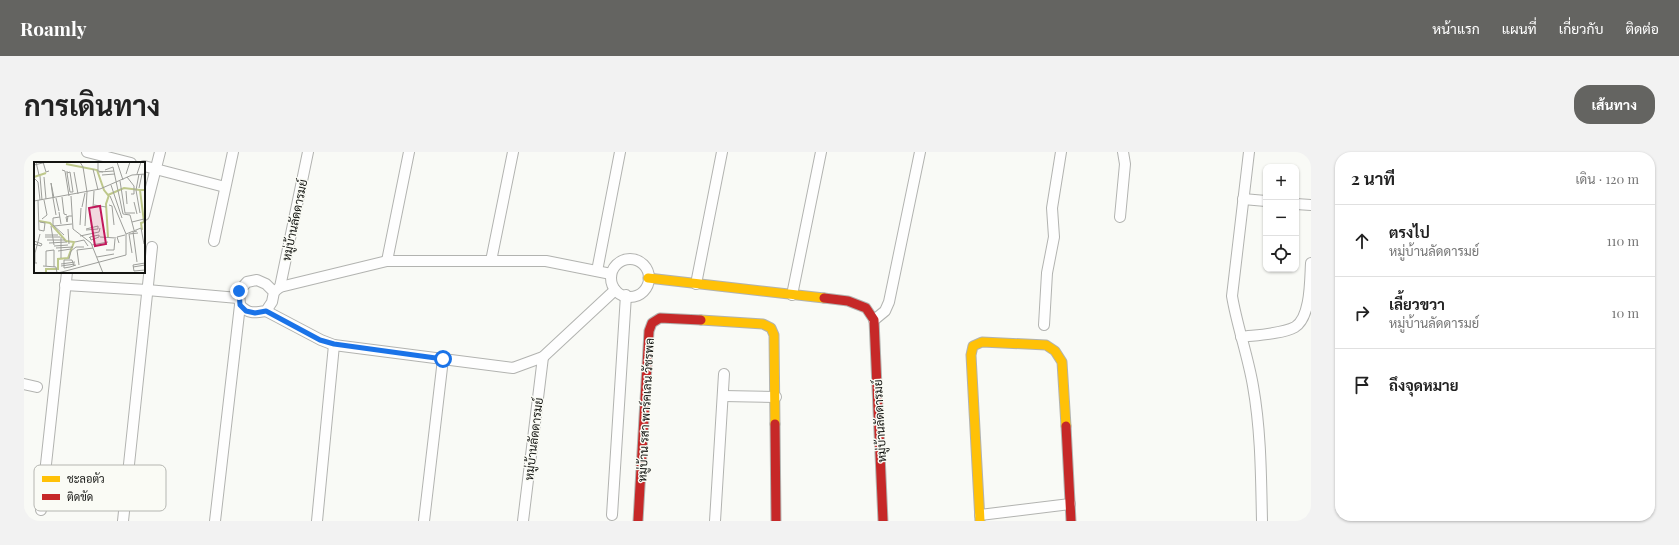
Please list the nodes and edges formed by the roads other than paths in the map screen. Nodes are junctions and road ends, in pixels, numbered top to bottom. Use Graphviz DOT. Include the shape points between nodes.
graph roads {
  1 [pos="89,152"];
  2 [pos="160,152"];
  3 [pos="233,152"];
  4 [pos="308,152"];
  5 [pos="409,152"];
  6 [pos="513,152"];
  7 [pos="620,152"];
  8 [pos="722,152"];
  9 [pos="821,152"];
  10 [pos="920,152"];
  11 [pos="1061,152"];
  12 [pos="1123,152"];
  13 [pos="1248,152"];
  14 [pos="88,162"];
  15 [pos="127,162"];
  16 [pos="145,166"];
  17 [pos="156,170"];
  18 [pos="225,187"];
  19 [pos="1243,199"];
  20 [pos="1263,201"];
  21 [pos="1299,204"];
  22 [pos="1311,205"];
  23 [pos="145,211"];
  24 [pos="1120,217"];
  25 [pos="214,241"];
  26 [pos="152,247"];
  27 [pos="387,261"];
  28 [pos="491,261"];
  29 [pos="1311,263"];
  30 [pos="597,271"];
  31 [pos="67,273"];
  32 [pos="611,274"];
  33 [pos="648,278"];
  34 [pos="696,284"];
  35 [pos="65,285"];
  36 [pos="147,290"];
  37 [pos="277,290"];
  38 [pos="615,290"];
  39 [pos="626,295"];
  40 [pos="792,295"];
  41 [pos="239,302"];
  42 [pos="266,311"];
  43 [pos="874,320"];
  44 [pos="1044,325"];
  45 [pos="1241,337"];
  46 [pos="334,344"];
  47 [pos="543,357"];
  48 [pos="443,359"];
  49 [pos="724,374"];
  50 [pos="24,384"];
  51 [pos="37,387"];
  52 [pos="723,396"];
  53 [pos="776,397"];
  54 [pos="46,465"];
  55 [pos="129,465"];
  56 [pos="1070,504"];
  57 [pos="124,511"];
  58 [pos="612,514"];
  59 [pos="980,518"];
  60 [pos="123,521"];
  61 [pos="215,521"];
  62 [pos="317,521"];
  63 [pos="424,521"];
  64 [pos="523,521"];
  65 [pos="638,521"];
  66 [pos="716,521"];
  67 [pos="776,521"];
  68 [pos="883,521"];
  69 [pos="1071,521"];
  70 [pos="1262,521"];
  1 -- 14 [label="street"];
  1 -- 15 [label="street"];
  2 -- 17 [label="street"];
  3 -- 18 [label="street"];
  4 -- 37 [label="street, หมู่บ้านลัดดารมย์"];
  5 -- 27 [label="street"];
  6 -- 28 [label="street"];
  7 -- 30 [label="street"];
  8 -- 34 [label="street"];
  9 -- 40 [label="street"];
  10 -- 43 [label="street" via="889,302 885,311"];
  11 -- 44 [label="street" via="1052,208 1054,237 1047,273"];
  12 -- 24 [label="street" via="1125,164"];
  13 -- 19 [label="street"];
  16 -- 17 [label="street"];
  17 -- 18 [label="street"];
  17 -- 23 [label="street"];
  18 -- 25 [label="street"];
  19 -- 20 [label="street"];
  19 -- 45 [label="street" via="1232,296"];
  21 -- 22 [label="street"];
  26 -- 36 [label="street"];
  27 -- 28 [label="street"];
  27 -- 37 [label="street"];
  28 -- 30 [label="street" via="546,261"];
  29 -- 45 [label="street" via="1307,311 1297,326 1285,331"];
  30 -- 32 [label="street"];
  31 -- 35 [label="street"];
  32 -- 33 [label="street" via="616,264 622,260 634,259 642,263"];
  32 -- 38 [label="street" via="611,283"];
  33 -- 34 [label="street"];
  33 -- 39 [label="street" via="646,288 639,294"];
  34 -- 40 [label="street"];
  35 -- 36 [label="street"];
  35 -- 54 [label="street"];
  36 -- 41 [label="street"];
  36 -- 55 [label="street"];
  37 -- 41 [label="street" via="257,280 247,282 239,291"];
  37 -- 42 [label="street, หมู่บ้านลัดดารมย์"];
  38 -- 39 [label="street"];
  38 -- 47 [label="street"];
  39 -- 58 [label="street"];
  40 -- 43 [label="street" via="848,301 866,308"];
  41 -- 42 [label="street" via="246,311"];
  41 -- 61 [label="street"];
  42 -- 46 [label="street" via="320,340"];
  43 -- 68 [label="street, หมู่บ้านลัดดารมย์"];
  45 -- 70 [label="street" via="1253,386 1260,441"];
  46 -- 48 [label="street"];
  46 -- 62 [label="street"];
  47 -- 48 [label="street" via="513,368"];
  47 -- 64 [label="street, หมู่บ้านลัดดารมย์"];
  48 -- 63 [label="street"];
  49 -- 52 [label="street"];
  50 -- 51 [label="street"];
  52 -- 53 [label="street"];
  52 -- 66 [label="street"];
  53 -- 65 [label="street, หมู่บ้าน รสา พาร์คเลน วัชรพล" via="774,335 771,328 763,324 660,318 652,323"];
  53 -- 67 [label="street, หมู่บ้าน รสา พาร์คเลน วัชรพล"];
  56 -- 59 [label="street"];
  56 -- 59 [label="street" via="1062,362 1055,351 1046,345 982,342 973,346 971,354"];
  56 -- 69 [label="street"];
  57 -- 60 [label="street"];
}
